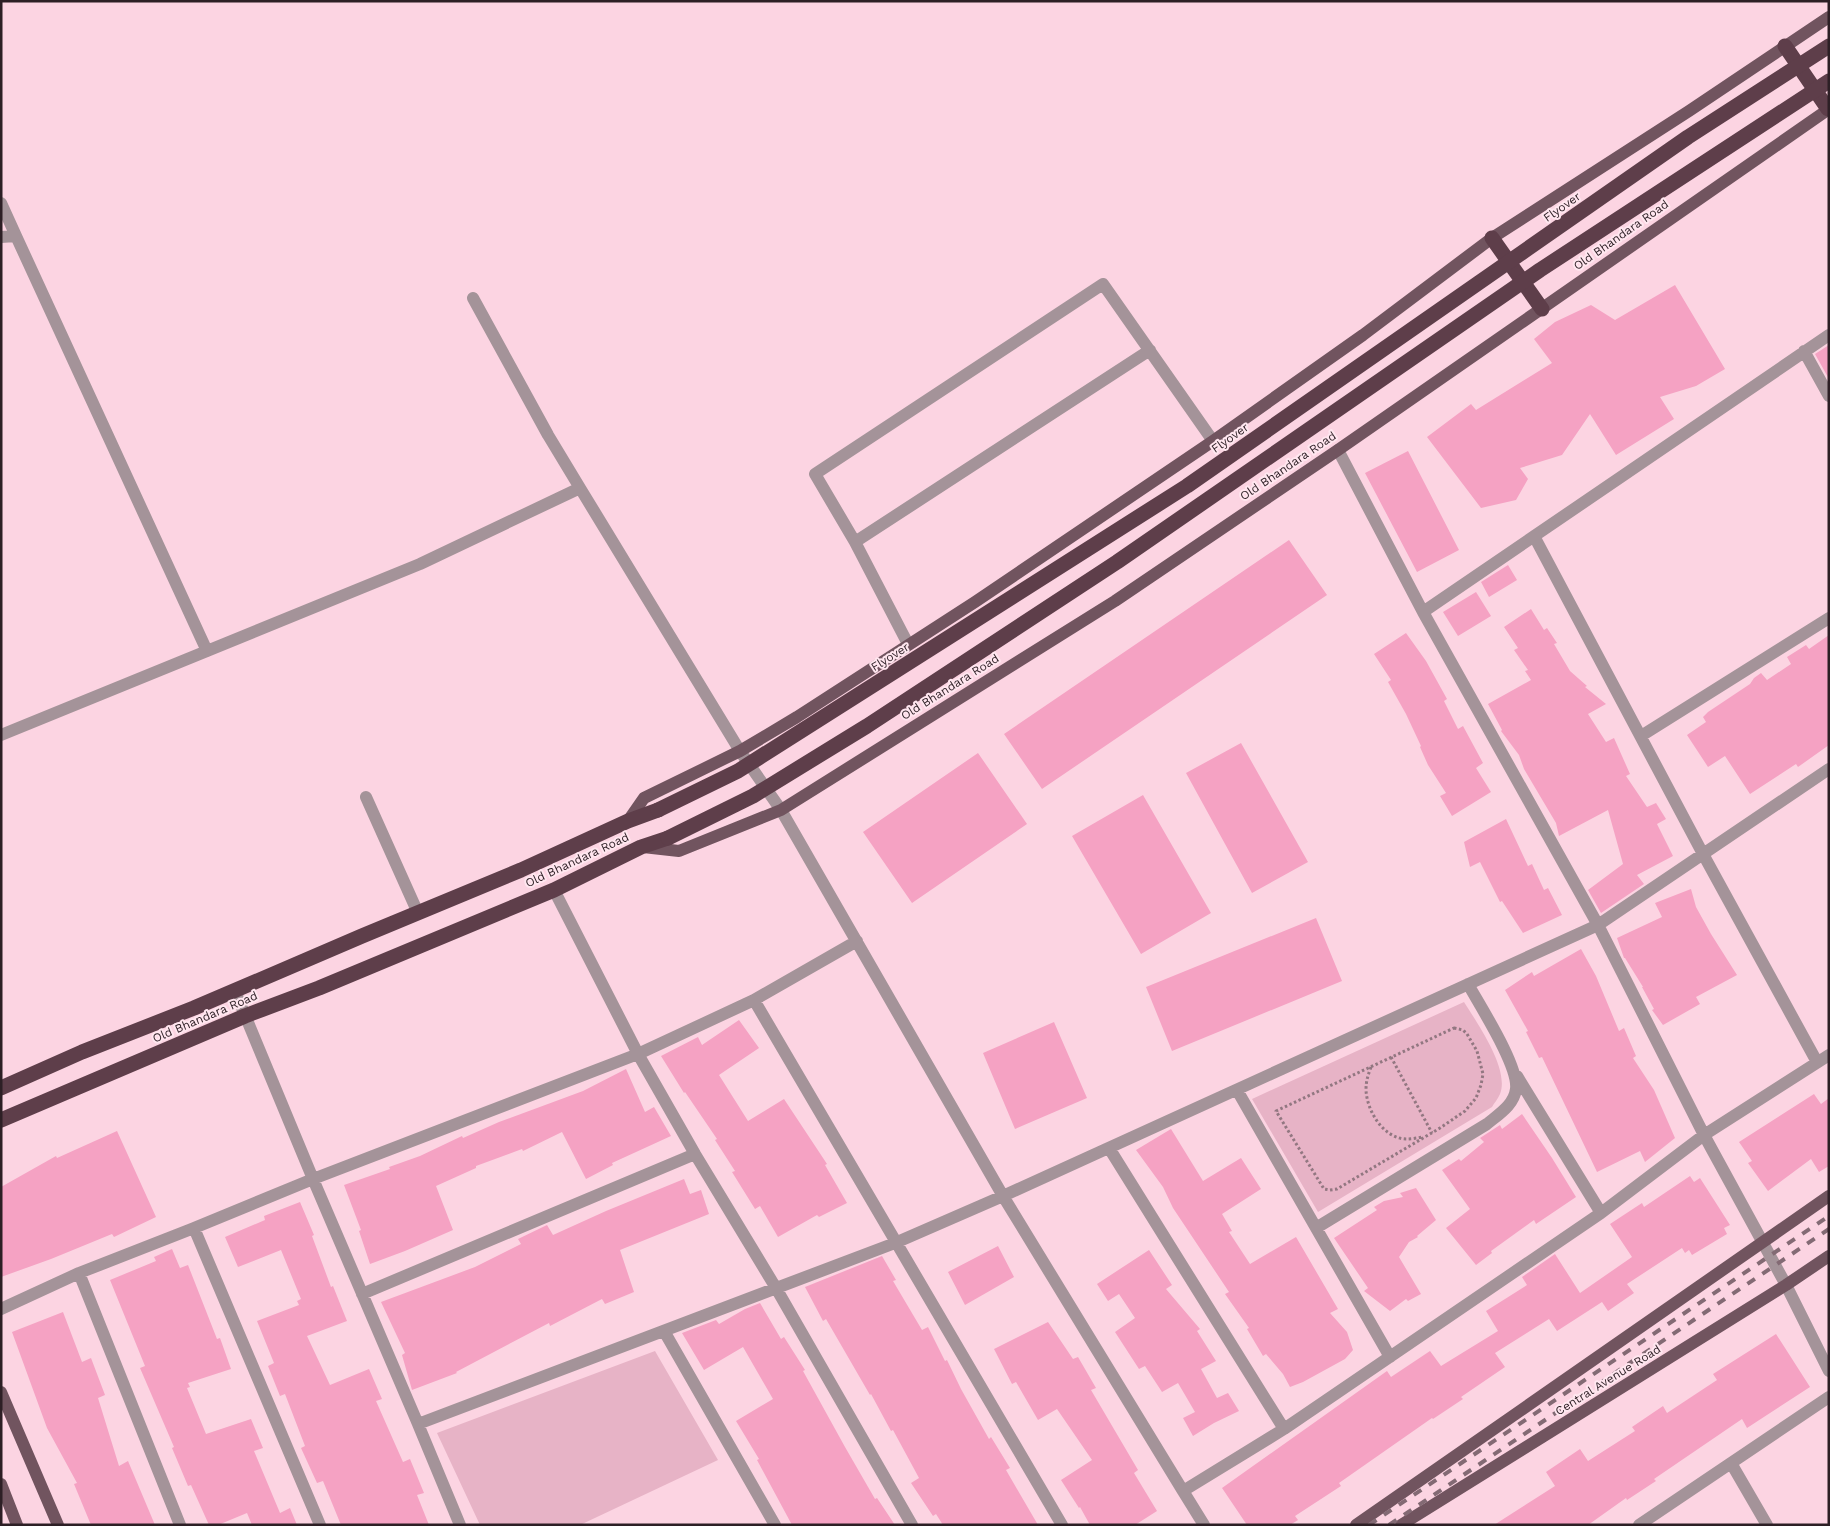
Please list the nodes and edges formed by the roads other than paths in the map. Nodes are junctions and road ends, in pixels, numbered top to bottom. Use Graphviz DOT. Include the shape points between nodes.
graph roads {
  1 [pos="1829,17"];
  2 [pos="1785,46"];
  3 [pos="1829,46"];
  4 [pos="1829,81"];
  5 [pos="1829,109"];
  6 [pos="1,203"];
  7 [pos="16,236"];
  8 [pos="1,237"];
  9 [pos="1492,238"];
  10 [pos="473,298"];
  11 [pos="1542,309"];
  12 [pos="1829,335"];
  13 [pos="1150,350"];
  14 [pos="1804,351"];
  15 [pos="1829,396"];
  16 [pos="1213,441"];
  17 [pos="1338,450"];
  18 [pos="580,488"];
  19 [pos="1534,536"];
  20 [pos="855,542"];
  21 [pos="1423,612"];
  22 [pos="1829,618"];
  23 [pos="908,644"];
  24 [pos="207,651"];
  25 [pos="1,735"];
  26 [pos="1641,736"];
  27 [pos="740,751"];
  28 [pos="1829,769"];
  29 [pos="366,797"];
  30 [pos="781,810"];
  31 [pos="628,821"];
  32 [pos="641,846"];
  33 [pos="1703,854"];
  34 [pos="554,890"];
  35 [pos="418,913"];
  36 [pos="1598,925"];
  37 [pos="857,940"];
  38 [pos="1468,984"];
  39 [pos="235,991"];
  40 [pos="754,1000"];
  41 [pos="245,1016"];
  42 [pos="638,1054"];
  43 [pos="1829,1055"];
  44 [pos="1817,1062"];
  45 [pos="1512,1067"];
  46 [pos="1,1088"];
  47 [pos="1237,1090"];
  48 [pos="1,1120"];
  49 [pos="1704,1135"];
  50 [pos="1108,1148"];
  51 [pos="695,1154"];
  52 [pos="313,1179"];
  53 [pos="1003,1196"];
  54 [pos="1829,1196"];
  55 [pos="1601,1213"];
  56 [pos="194,1228"];
  57 [pos="1316,1228"];
  58 [pos="1762,1242"];
  59 [pos="895,1244"];
  60 [pos="1829,1256"];
  61 [pos="79,1274"];
  62 [pos="1786,1285"];
  63 [pos="776,1288"];
  64 [pos="362,1294"];
  65 [pos="1,1309"];
  66 [pos="664,1331"];
  67 [pos="1390,1357"];
  68 [pos="1829,1371"];
  69 [pos="1,1392"];
  70 [pos="1829,1397"];
  71 [pos="418,1424"];
  72 [pos="1284,1429"];
  73 [pos="1731,1463"];
  74 [pos="1,1484"];
  75 [pos="1184,1491"];
  76 [pos="17,1525"];
  77 [pos="58,1525"];
  78 [pos="180,1525"];
  79 [pos="320,1525"];
  80 [pos="460,1525"];
  81 [pos="775,1525"];
  82 [pos="912,1525"];
  83 [pos="1062,1525"];
  84 [pos="1204,1525"];
  85 [pos="1356,1525"];
  86 [pos="1401,1525"];
  87 [pos="1640,1525"];
  88 [pos="1767,1525"];
  1 -- 2 [label="main road"];
  2 -- 5 [label="highway"];
  2 -- 9 [label="main road"];
  3 -- 31 [label="highway, Flyover, bridge" via="1688,138 1187,486 738,771"];
  4 -- 32 [label="highway, bridge" via="1540,270 1116,562 867,726 752,796 668,838"];
  5 -- 11 [label="main road, Old Bhandara Road"];
  6 -- 7 [label="street"];
  7 -- 8 [label="street"];
  7 -- 24 [label="street"];
  9 -- 11 [label="highway"];
  9 -- 16 [label="main road" via="1363,335"];
  10 -- 18 [label="street"];
  11 -- 17 [label="main road, Old Bhandara Road"];
  12 -- 14 [label="street"];
  13 -- 16 [label="street"];
  13 -- 20 [label="street"];
  13 -- 20 [label="street" via="1103,284 815,474"];
  14 -- 15 [label="street"];
  14 -- 19 [label="street"];
  16 -- 23 [label="main road"];
  17 -- 21 [label="street"];
  17 -- 30 [label="main road, Old Bhandara Road" via="1115,601"];
  18 -- 24 [label="street" via="420,564"];
  18 -- 27 [label="street"];
  19 -- 21 [label="street"];
  19 -- 26 [label="street"];
  20 -- 23 [label="street"];
  21 -- 36 [label="street"];
  22 -- 26 [label="street"];
  23 -- 27 [label="main road"];
  24 -- 25 [label="street"];
  26 -- 33 [label="street"];
  27 -- 30 [label="street"];
  27 -- 31 [label="main road" via="644,798"];
  28 -- 33 [label="street"];
  29 -- 35 [label="street"];
  30 -- 32 [label="main road, Old Bhandara Road" via="679,851"];
  30 -- 37 [label="street"];
  31 -- 35 [label="highway, Flyover"];
  32 -- 34 [label="highway, Old Bhandara Road"];
  33 -- 36 [label="street"];
  33 -- 44 [label="street"];
  34 -- 41 [label="highway, Old Bhandara Road"];
  34 -- 42 [label="street"];
  35 -- 39 [label="highway, Flyover"];
  36 -- 38 [label="street"];
  36 -- 49 [label="street"];
  37 -- 40 [label="street"];
  37 -- 53 [label="street"];
  38 -- 45 [label="street"];
  38 -- 47 [label="street"];
  39 -- 41 [label="street"];
  39 -- 46 [label="highway, Flyover"];
  40 -- 42 [label="street"];
  40 -- 59 [label="street"];
  41 -- 48 [label="highway, Old Bhandara Road"];
  41 -- 52 [label="street"];
  42 -- 51 [label="street"];
  42 -- 52 [label="street"];
  43 -- 44 [label="street"];
  44 -- 49 [label="street"];
  45 -- 55 [label="street"];
  45 -- 57 [label="street" via="1516,1088 1509,1106 1488,1124"];
  47 -- 50 [label="street"];
  47 -- 57 [label="street"];
  49 -- 55 [label="street"];
  49 -- 58 [label="street"];
  50 -- 53 [label="street"];
  50 -- 72 [label="street"];
  51 -- 63 [label="street"];
  51 -- 64 [label="street"];
  52 -- 56 [label="street"];
  52 -- 64 [label="street"];
  53 -- 59 [label="street"];
  53 -- 75 [label="street"];
  54 -- 58 [label="main road"];
  55 -- 67 [label="street"];
  56 -- 61 [label="street"];
  56 -- 79 [label="street"];
  57 -- 67 [label="street"];
  58 -- 62 [label="street"];
  58 -- 85 [label="main road"];
  59 -- 63 [label="street"];
  59 -- 83 [label="street"];
  60 -- 62 [label="main road, Central Avenue Road"];
  61 -- 65 [label="street"];
  61 -- 78 [label="street"];
  62 -- 68 [label="street"];
  62 -- 86 [label="main road, Central Avenue Road"];
  63 -- 66 [label="street"];
  63 -- 82 [label="street"];
  64 -- 71 [label="street"];
  66 -- 71 [label="street"];
  66 -- 81 [label="street"];
  67 -- 72 [label="street"];
  69 -- 77 [label="main road"];
  70 -- 73 [label="street"];
  71 -- 80 [label="street"];
  72 -- 75 [label="street"];
  73 -- 87 [label="street"];
  73 -- 88 [label="street"];
  74 -- 76 [label="main road"];
  75 -- 84 [label="street"];
}
